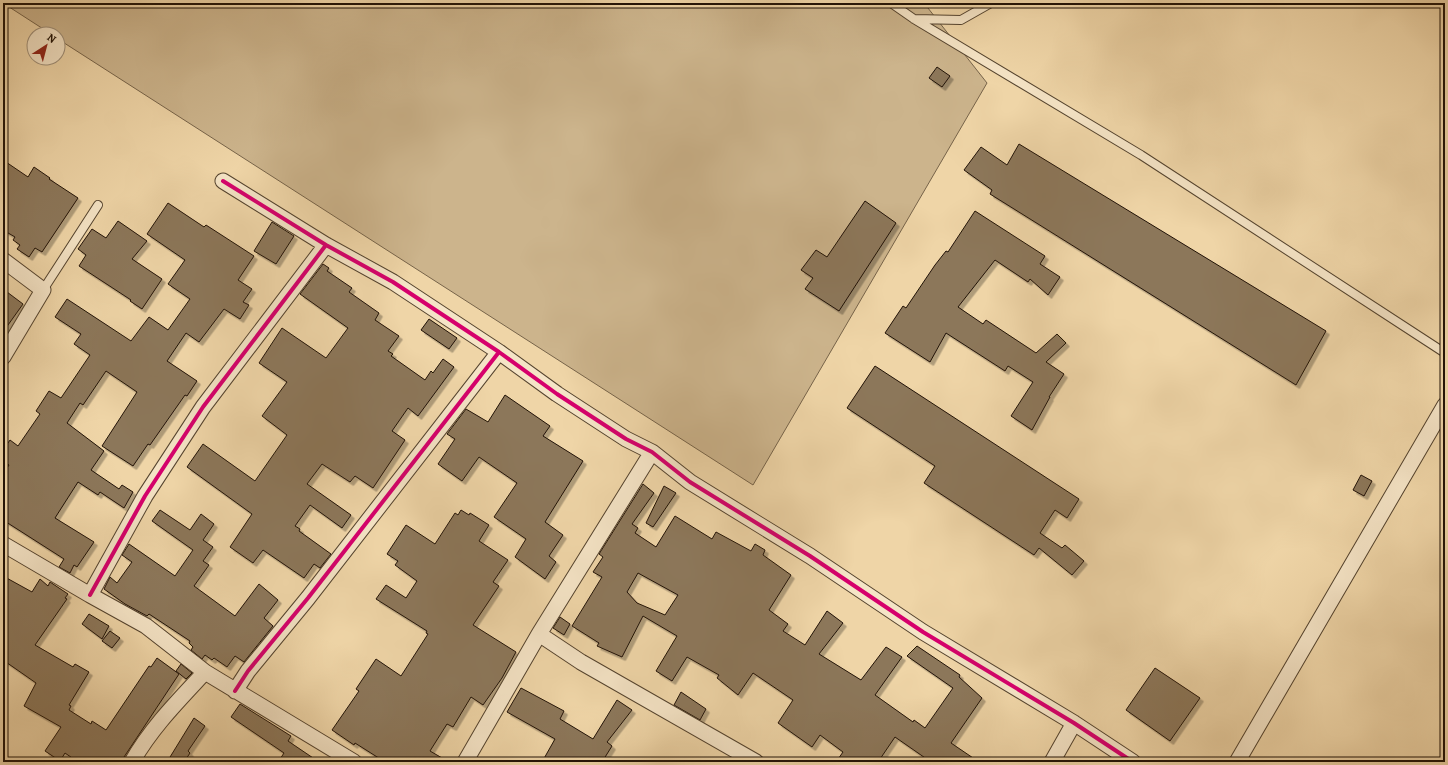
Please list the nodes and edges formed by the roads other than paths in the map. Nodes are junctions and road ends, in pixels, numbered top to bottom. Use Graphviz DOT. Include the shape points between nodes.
graph roads {
  1 [pos="891,3"];
  2 [pos="991,3"];
  3 [pos="914,18"];
  4 [pos="223,181"];
  5 [pos="98,205"];
  6 [pos="326,245"];
  7 [pos="3,260"];
  8 [pos="44,290"];
  9 [pos="499,352"];
  10 [pos="1445,353"];
  11 [pos="3,357"];
  12 [pos="1445,405"];
  13 [pos="652,452"];
  14 [pos="3,544"];
  15 [pos="90,595"];
  16 [pos="539,634"];
  17 [pos="205,672"];
  18 [pos="235,691"];
  19 [pos="1074,724"];
  20 [pos="132,762"];
  21 [pos="354,762"];
  22 [pos="465,762"];
  23 [pos="756,762"];
  24 [pos="1052,762"];
  25 [pos="1133,762"];
  26 [pos="1236,762"];
  1 -- 3 [label="lane"];
  2 -- 3 [label="lane" via="961,20"];
  3 -- 10 [label="lane" via="1141,155"];
  4 -- 6 [label="street"];
  5 -- 8 [label="lane"];
  6 -- 9 [label="street" via="393,282"];
  6 -- 15 [label="street" via="203,407 145,496"];
  7 -- 8 [label="street"];
  8 -- 11 [label="street"];
  9 -- 13 [label="street" via="601,423"];
  9 -- 18 [label="street" via="308,598 248,671"];
  12 -- 26 [label="street"];
  13 -- 16 [label="street"];
  13 -- 19 [label="street" via="690,482 810,556 924,632"];
  14 -- 15 [label="street"];
  15 -- 17 [label="street" via="146,626"];
  16 -- 22 [label="street"];
  16 -- 23 [label="street" via="581,662"];
  17 -- 18 [label="street"];
  17 -- 20 [label="street" via="166,714"];
  18 -- 21 [label="street"];
  19 -- 24 [label="street"];
  19 -- 25 [label="street"];
}
